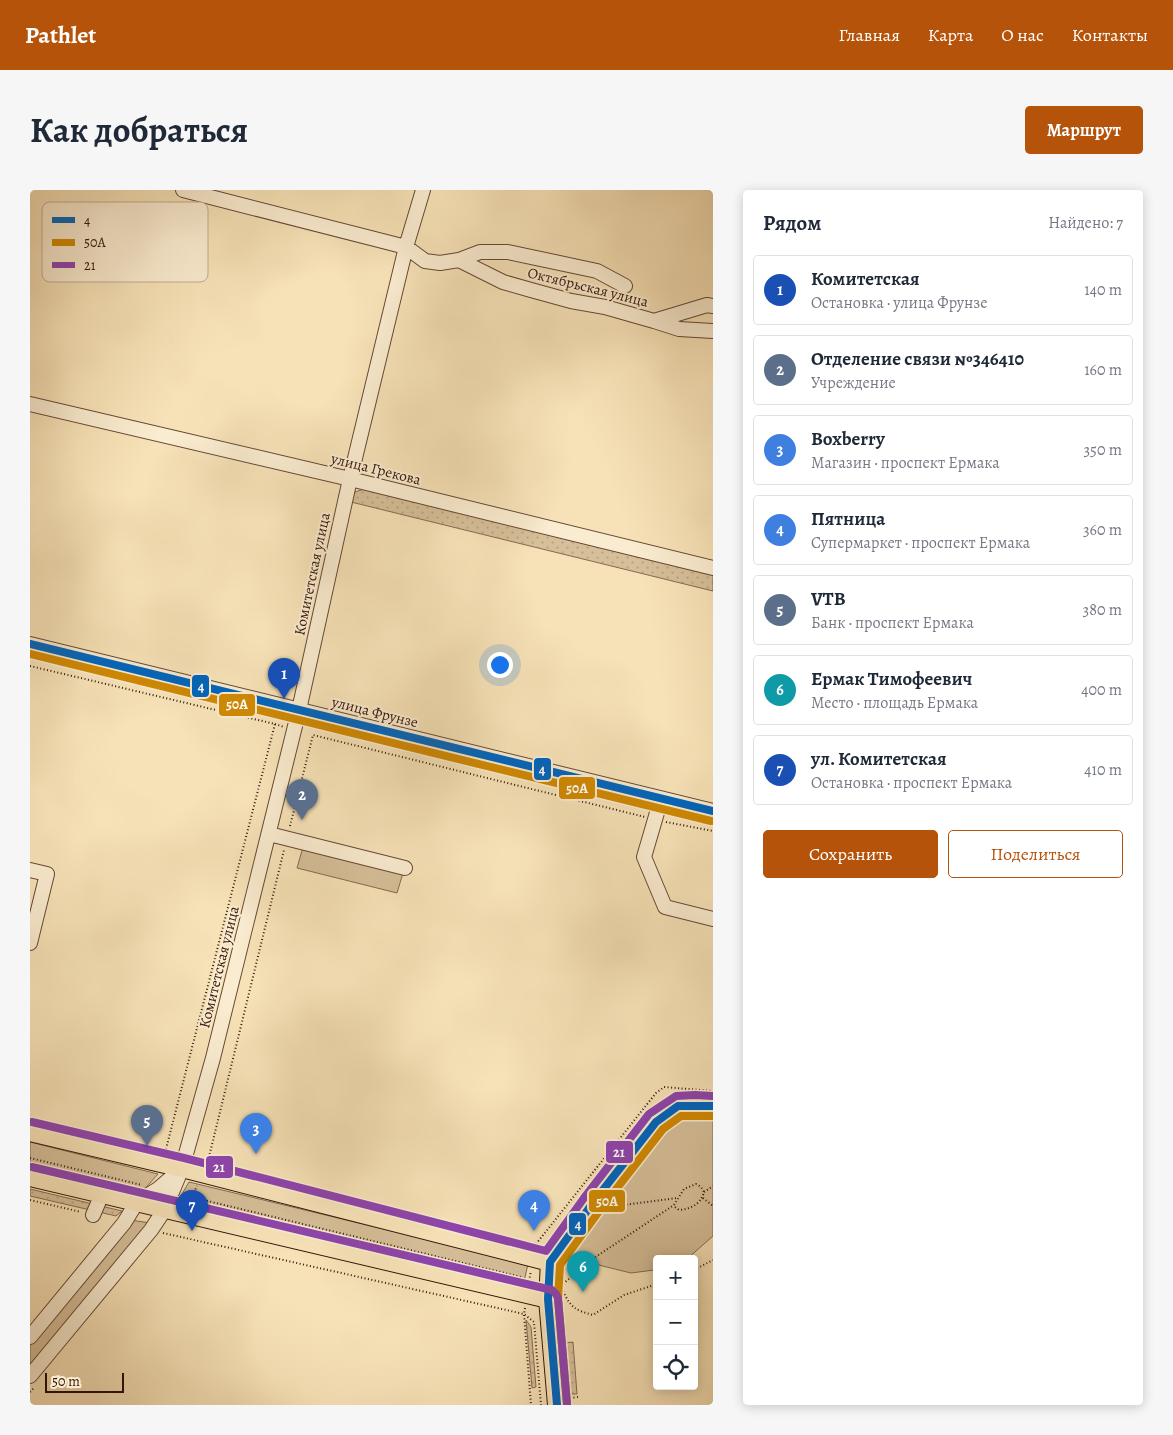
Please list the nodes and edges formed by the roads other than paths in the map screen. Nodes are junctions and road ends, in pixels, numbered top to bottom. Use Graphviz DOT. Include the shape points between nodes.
graph roads {
  1 [pos="183,190"];
  2 [pos="423,190"];
  3 [pos="406,247"];
  4 [pos="459,260"];
  5 [pos="625,286"];
  6 [pos="713,306"];
  7 [pos="654,320"];
  8 [pos="713,331"];
  9 [pos="30,404"];
  10 [pos="350,479"];
  11 [pos="713,568"];
  12 [pos="30,644"];
  13 [pos="299,710"];
  14 [pos="662,799"];
  15 [pos="713,811"];
  16 [pos="269,834"];
  17 [pos="404,868"];
  18 [pos="30,870"];
  19 [pos="713,919"];
  20 [pos="30,942"];
  21 [pos="713,1106"];
  22 [pos="30,1132"];
  23 [pos="182,1168"];
  24 [pos="30,1177"];
  25 [pos="102,1194"];
  26 [pos="133,1201"];
  27 [pos="165,1209"];
  28 [pos="93,1215"];
  29 [pos="542,1259"];
  30 [pos="548,1299"];
  31 [pos="30,1337"];
  32 [pos="30,1376"];
  33 [pos="557,1405"];
  1 -- 3 [label="street"];
  2 -- 3 [label="street, Комитетская улица"];
  3 -- 4 [label="street" via="425,261"];
  3 -- 10 [label="street, Комитетская улица"];
  4 -- 5 [label="street" via="480,252 508,252 597,271"];
  4 -- 7 [label="street, Октябрьская улица" via="503,282"];
  6 -- 7 [label="street, Октябрьская улица"];
  7 -- 8 [label="street" via="679,328"];
  9 -- 10 [label="street, улица Грекова"];
  10 -- 11 [label="street, улица Грекова"];
  10 -- 13 [label="street, Комитетская улица"];
  12 -- 13 [label="street, улица Фрунзе"];
  13 -- 14 [label="street, улица Фрунзе"];
  13 -- 16 [label="street, Комитетская улица"];
  14 -- 15 [label="street, улица Фрунзе"];
  14 -- 19 [label="street" via="644,857 664,907"];
  16 -- 17 [label="street"];
  16 -- 23 [label="street, Комитетская улица"];
  18 -- 20 [label="street" via="47,874"];
  21 -- 29 [label="main road" via="678,1106 656,1122 592,1204"];
  22 -- 23 [label="main road"];
  23 -- 26 [label="street" via="158,1189"];
  23 -- 27 [label="street, Комитетская улица"];
  23 -- 29 [label="main road"];
  24 -- 25 [label="main road"];
  25 -- 26 [label="main road"];
  25 -- 28 [label="street"];
  26 -- 27 [label="main road"];
  26 -- 31 [label="street" via="124,1223"];
  27 -- 30 [label="main road"];
  27 -- 32 [label="street, Комитетская улица"];
  29 -- 30 [label="main road"];
  30 -- 33 [label="main road"];
}
